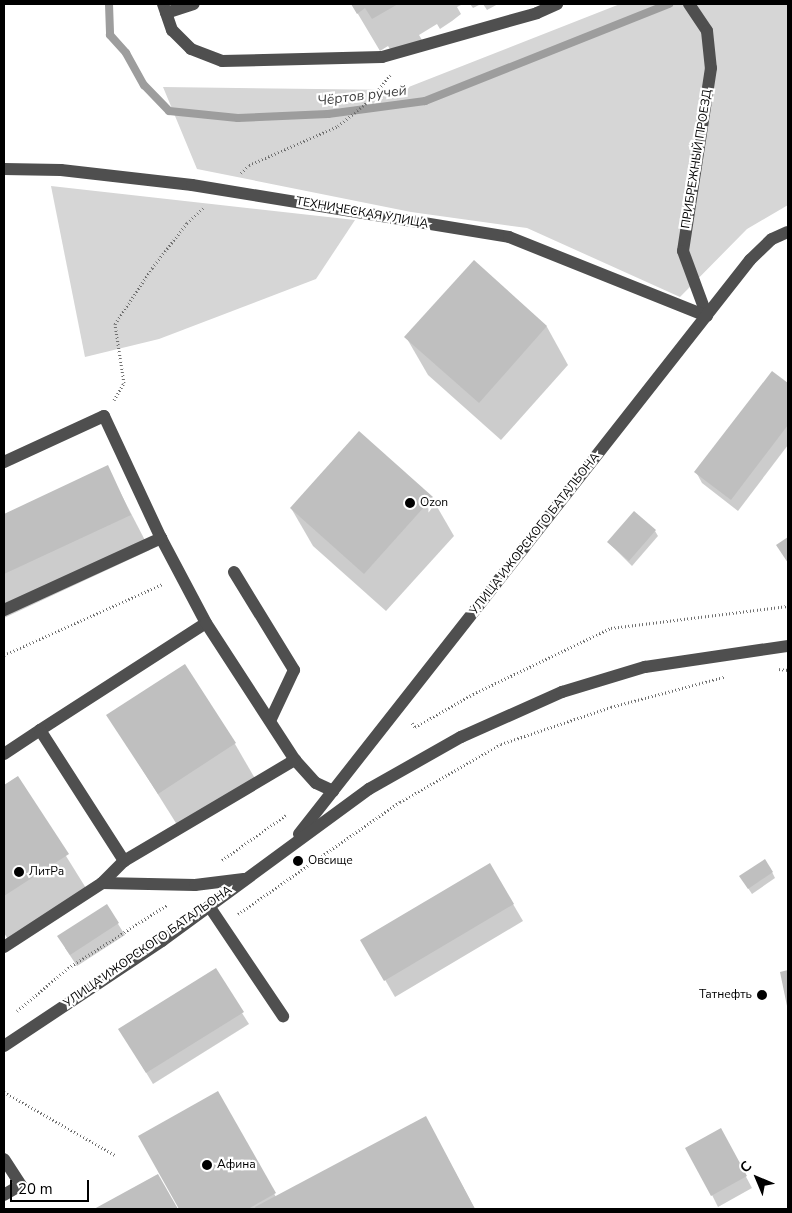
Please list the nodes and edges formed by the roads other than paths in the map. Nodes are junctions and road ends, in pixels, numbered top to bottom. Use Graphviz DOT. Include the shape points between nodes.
graph roads {
  1 [pos="194,4"];
  2 [pos="558,4"];
  3 [pos="689,4"];
  4 [pos="165,9"];
  5 [pos="4,169"];
  6 [pos="788,232"];
  7 [pos="707,316"];
  8 [pos="4,462"];
  9 [pos="161,538"];
  10 [pos="234,572"];
  11 [pos="4,610"];
  12 [pos="206,623"];
  13 [pos="788,646"];
  14 [pos="270,721"];
  15 [pos="40,730"];
  16 [pos="4,754"];
  17 [pos="295,760"];
  18 [pos="333,791"];
  19 [pos="290,846"];
  20 [pos="124,860"];
  21 [pos="244,879"];
  22 [pos="102,883"];
  23 [pos="209,906"];
  24 [pos="4,947"];
  25 [pos="282,1016"];
  26 [pos="4,1046"];
  27 [pos="4,1159"];
  28 [pos="4,1195"];
  1 -- 4 [label="street"];
  2 -- 4 [label="street" via="538,13 382,57 222,61 191,49 172,30"];
  3 -- 7 [label="street, ПРИБРЕЖНЫЙ ПРОЕЗД" via="708,31 711,68 683,251"];
  5 -- 7 [label="street, ТЕХНИЧЕСКАЯ УЛИЦА" via="61,170 192,185 509,237"];
  6 -- 7 [label="street, УЛИЦА ИЖОРСКОГО БАТАЛЬОНА" via="772,239 750,260"];
  7 -- 18 [label="street, УЛИЦА ИЖОРСКОГО БАТАЛЬОНА"];
  8 -- 9 [label="street" via="104,416"];
  9 -- 11 [label="street"];
  9 -- 12 [label="street"];
  10 -- 14 [label="street" via="294,670"];
  12 -- 14 [label="street"];
  12 -- 15 [label="street"];
  13 -- 19 [label="street, УЛИЦА ИЖОРСКОГО БАТАЛЬОНА" via="645,667 562,692 460,737 369,789"];
  14 -- 17 [label="street"];
  15 -- 16 [label="street"];
  15 -- 20 [label="street"];
  17 -- 18 [label="street" via="316,783"];
  17 -- 20 [label="street"];
  18 -- 19 [label="street, УЛИЦА ИЖОРСКОГО БАТАЛЬОНА"];
  19 -- 21 [label="street, УЛИЦА ИЖОРСКОГО БАТАЛЬОНА"];
  20 -- 22 [label="street"];
  21 -- 22 [label="street" via="195,885"];
  21 -- 23 [label="street, УЛИЦА ИЖОРСКОГО БАТАЛЬОНА"];
  22 -- 24 [label="street"];
  23 -- 25 [label="street" via="224,924"];
  23 -- 26 [label="street, УЛИЦА ИЖОРСКОГО БАТАЛЬОНА"];
  27 -- 28 [label="street" via="21,1185"];
}
